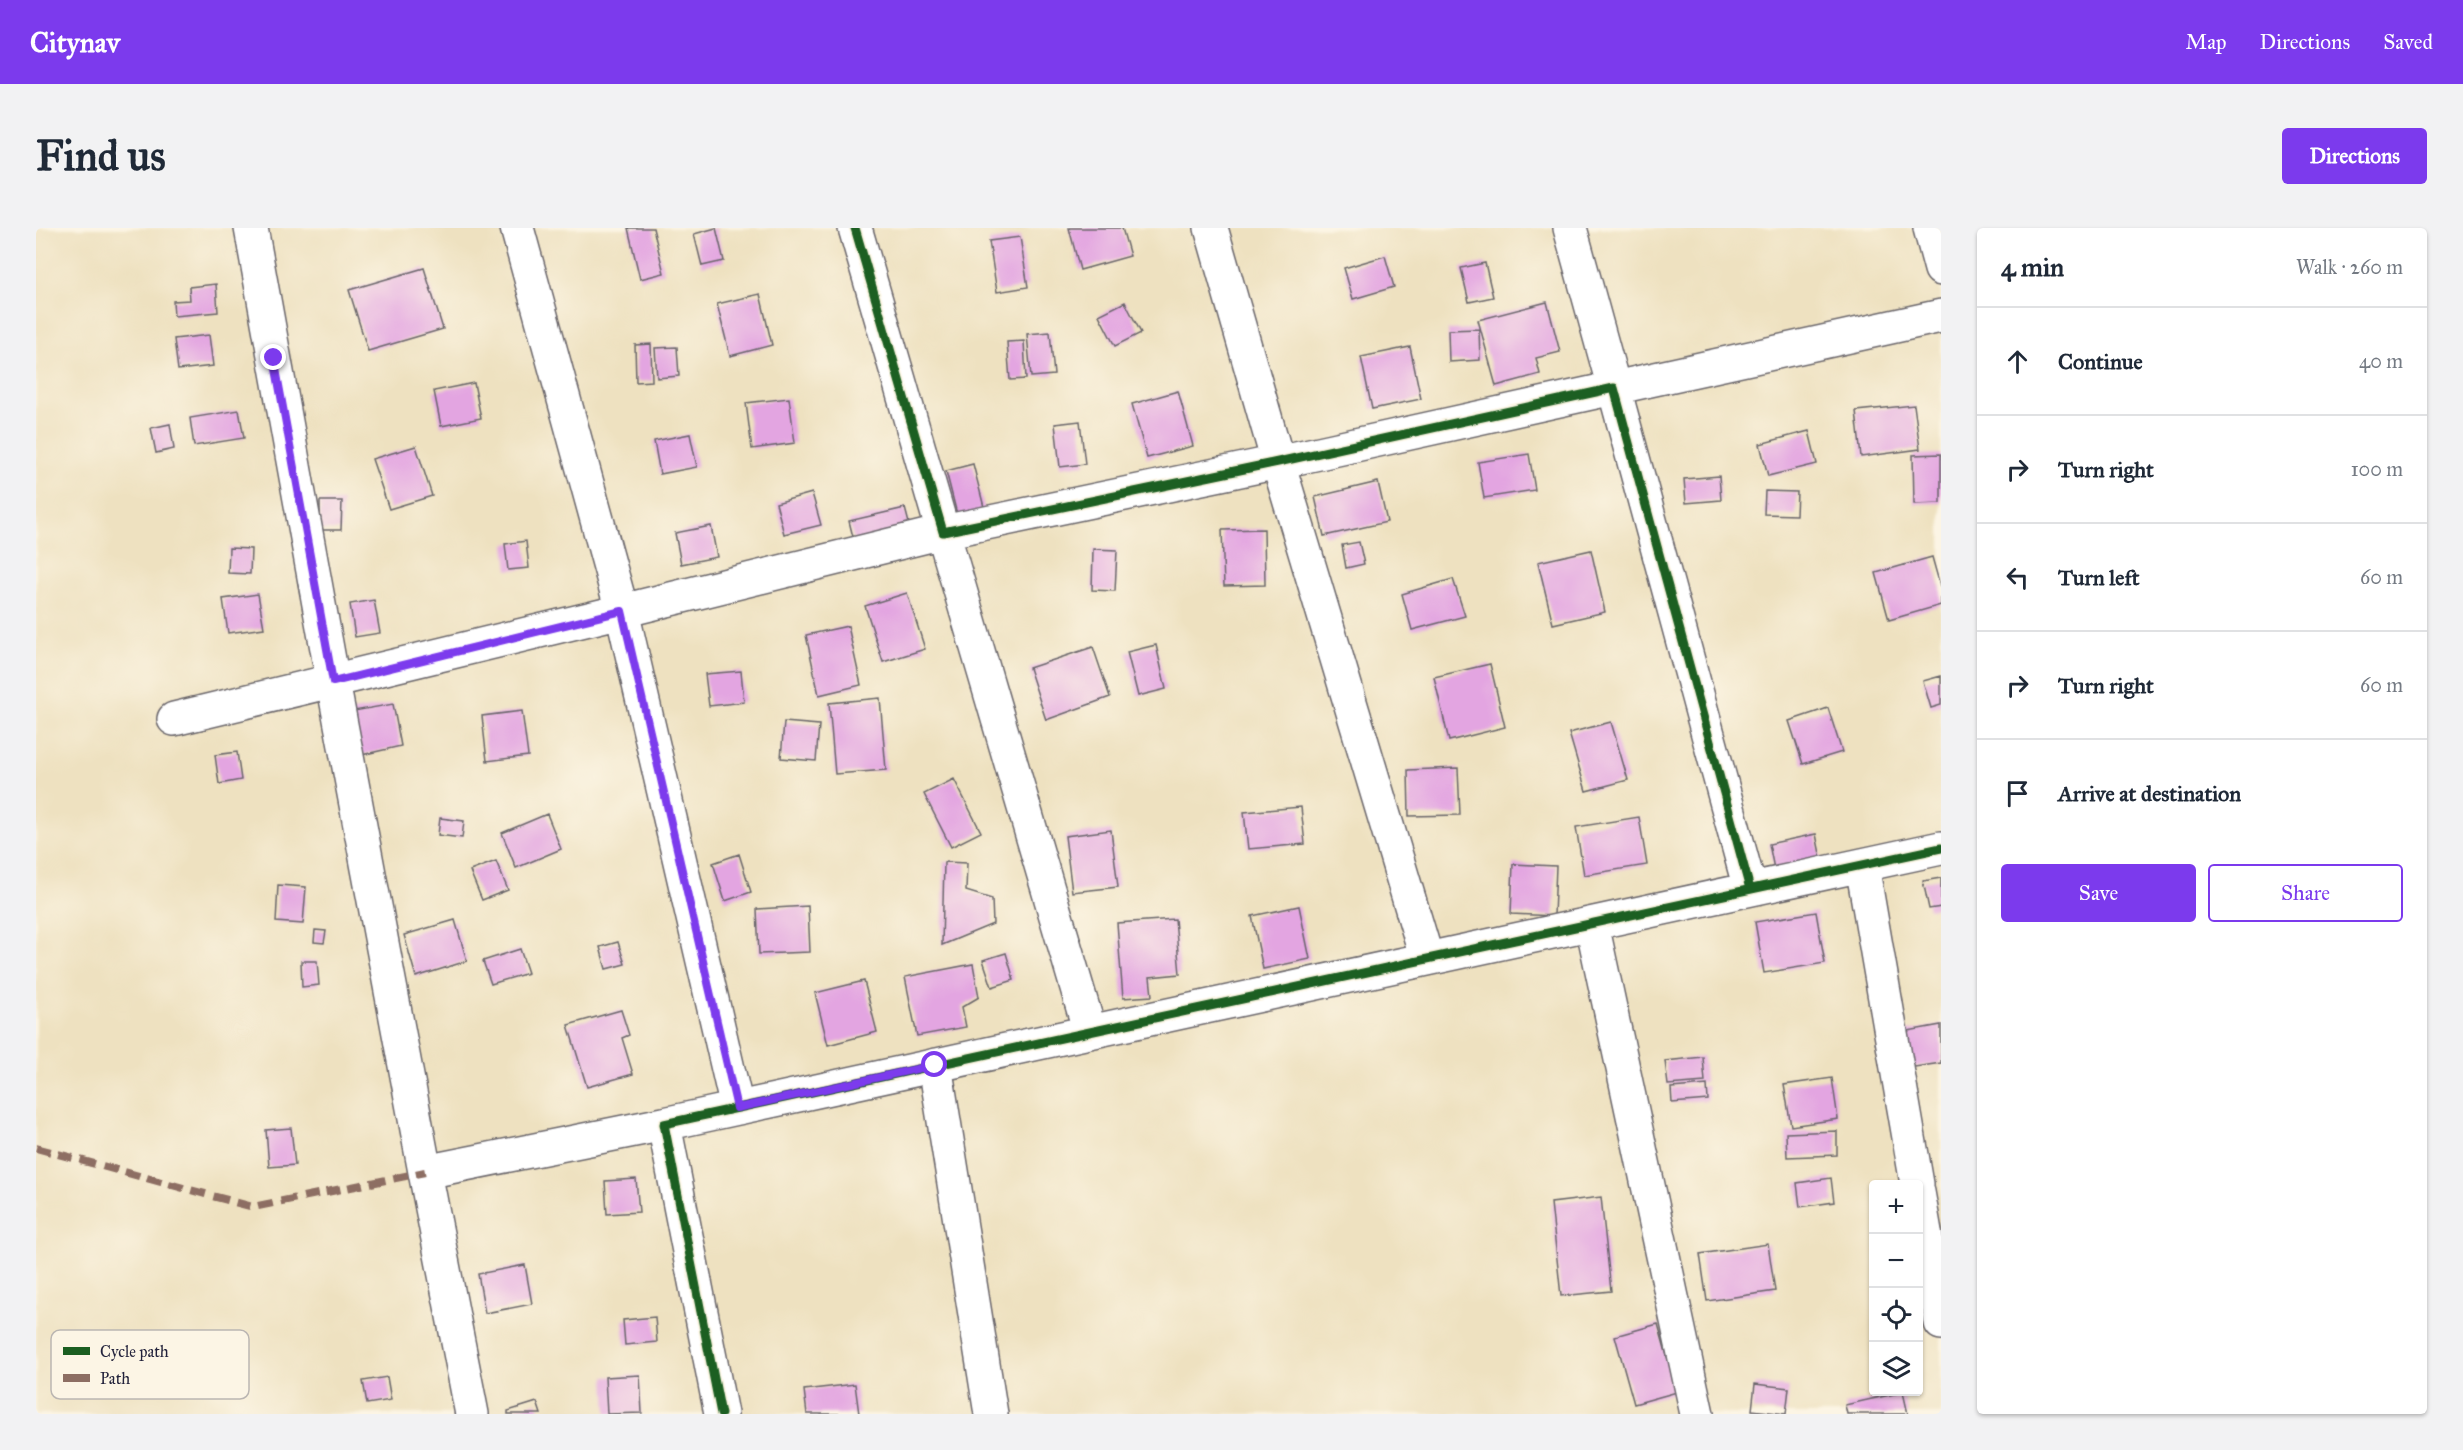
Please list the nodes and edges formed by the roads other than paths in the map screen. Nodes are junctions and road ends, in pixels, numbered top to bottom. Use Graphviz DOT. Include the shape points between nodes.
graph roads {
  1 [pos="251,228"];
  2 [pos="518,228"];
  3 [pos="855,228"];
  4 [pos="1211,228"];
  5 [pos="1570,228"];
  6 [pos="1930,228"];
  7 [pos="1941,269"];
  8 [pos="1941,316"];
  9 [pos="1614,388"];
  10 [pos="1278,462"];
  11 [pos="943,532"];
  12 [pos="622,611"];
  13 [pos="333,682"];
  14 [pos="174,719"];
  15 [pos="1941,848"];
  16 [pos="1862,865"];
  17 [pos="1750,889"];
  18 [pos="1592,924"];
  19 [pos="1427,959"];
  20 [pos="1090,1032"];
  21 [pos="935,1065"];
  22 [pos="737,1108"];
  23 [pos="664,1124"];
  24 [pos="426,1172"];
  25 [pos="1916,1180"];
  26 [pos="1923,1220"];
  27 [pos="1941,1323"];
  28 [pos="472,1414"];
  29 [pos="722,1414"];
  30 [pos="991,1414"];
  31 [pos="1697,1414"];
  1 -- 13 [label="street"];
  2 -- 12 [label="street"];
  3 -- 11 [label="street"];
  4 -- 10 [label="street"];
  5 -- 9 [label="street"];
  6 -- 7 [label="street"];
  8 -- 9 [label="street"];
  9 -- 10 [label="street"];
  9 -- 17 [label="street"];
  10 -- 11 [label="street"];
  10 -- 19 [label="street"];
  11 -- 12 [label="street"];
  11 -- 20 [label="street"];
  12 -- 13 [label="street"];
  12 -- 22 [label="street"];
  13 -- 14 [label="street"];
  13 -- 24 [label="street"];
  15 -- 16 [label="street"];
  16 -- 17 [label="street"];
  16 -- 25 [label="street"];
  17 -- 18 [label="street"];
  18 -- 19 [label="street"];
  18 -- 31 [label="street"];
  19 -- 20 [label="street"];
  20 -- 21 [label="street"];
  21 -- 22 [label="street"];
  21 -- 30 [label="street"];
  22 -- 23 [label="street"];
  23 -- 24 [label="street"];
  23 -- 29 [label="street"];
  24 -- 28 [label="street"];
  26 -- 27 [label="street"];
}
